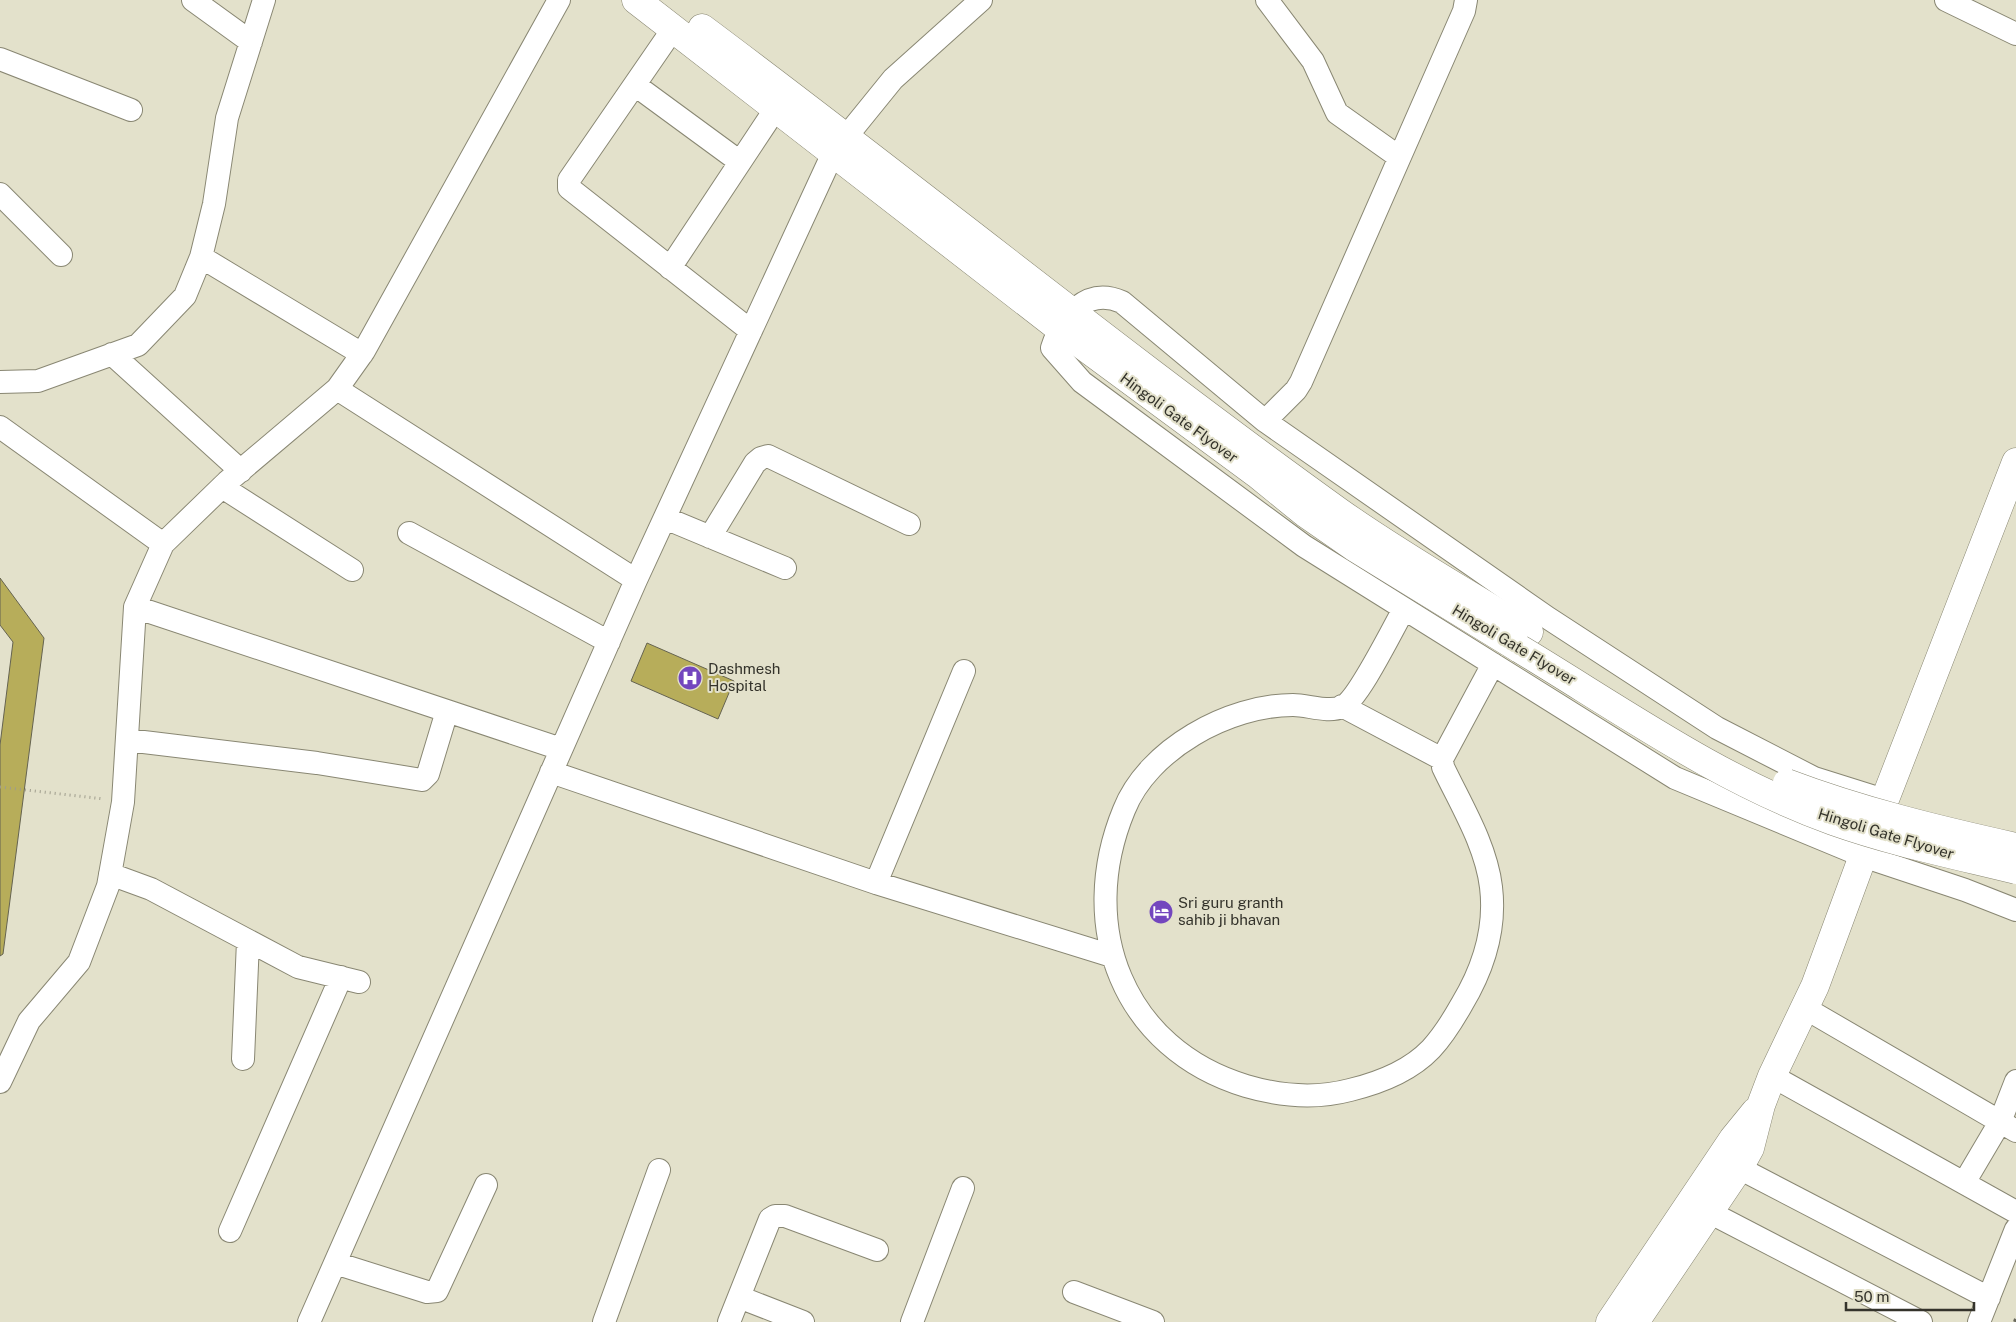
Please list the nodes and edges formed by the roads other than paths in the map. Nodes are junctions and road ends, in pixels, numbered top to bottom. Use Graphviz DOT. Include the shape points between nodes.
graph roads {
  1 [pos="193,0"];
  2 [pos="264,0"];
  3 [pos="559,0"];
  4 [pos="636,0"];
  5 [pos="665,0"];
  6 [pos="981,0"];
  7 [pos="1267,0"];
  8 [pos="1466,0"];
  9 [pos="1946,0"];
  10 [pos="673,29"];
  11 [pos="2016,34"];
  12 [pos="251,42"];
  13 [pos="0,59"];
  14 [pos="635,85"];
  15 [pos="776,108"];
  16 [pos="131,110"];
  17 [pos="840,144"];
  18 [pos="1399,157"];
  19 [pos="740,162"];
  20 [pos="0,194"];
  21 [pos="61,255"];
  22 [pos="201,257"];
  23 [pos="670,268"];
  24 [pos="1066,320"];
  25 [pos="751,331"];
  26 [pos="112,354"];
  27 [pos="362,354"];
  28 [pos="0,382"];
  29 [pos="337,389"];
  30 [pos="1265,421"];
  31 [pos="0,427"];
  32 [pos="2016,462"];
  33 [pos="241,471"];
  34 [pos="222,488"];
  35 [pos="665,518"];
  36 [pos="909,524"];
  37 [pos="409,533"];
  38 [pos="710,537"];
  39 [pos="163,544"];
  40 [pos="785,568"];
  41 [pos="352,570"];
  42 [pos="636,580"];
  43 [pos="135,607"];
  44 [pos="1404,609"];
  45 [pos="1525,641"];
  46 [pos="608,642"];
  47 [pos="1493,664"];
  48 [pos="964,670"];
  49 [pos="1342,706"];
  50 [pos="447,711"];
  51 [pos="127,740"];
  52 [pos="561,749"];
  53 [pos="1442,759"];
  54 [pos="551,772"];
  55 [pos="1884,800"];
  56 [pos="2016,847"];
  57 [pos="1863,856"];
  58 [pos="2016,870"];
  59 [pos="110,874"];
  60 [pos="876,883"];
  61 [pos="2016,910"];
  62 [pos="248,941"];
  63 [pos="1112,956"];
  64 [pos="1804,1007"];
  65 [pos="243,1058"];
  66 [pos="1772,1076"];
  67 [pos="2016,1081"];
  68 [pos="0,1082"];
  69 [pos="1760,1105"];
  70 [pos="2008,1126"];
  71 [pos="1739,1168"];
  72 [pos="659,1170"];
  73 [pos="1964,1183"];
  74 [pos="486,1185"];
  75 [pos="963,1188"];
  76 [pos="1709,1212"];
  77 [pos="2016,1212"];
  78 [pos="2016,1228"];
  79 [pos="230,1231"];
  80 [pos="877,1250"];
  81 [pos="335,1263"];
  82 [pos="1074,1292"];
  83 [pos="739,1298"];
  84 [pos="1989,1298"];
  85 [pos="1122,1316"];
  86 [pos="309,1322"];
  87 [pos="604,1322"];
  88 [pos="729,1322"];
  89 [pos="803,1322"];
  90 [pos="912,1322"];
  91 [pos="1153,1322"];
  92 [pos="1610,1322"];
  93 [pos="1635,1322"];
  94 [pos="1921,1322"];
  95 [pos="1979,1322"];
  1 -- 12 [label="street"];
  2 -- 12 [label="street"];
  3 -- 27 [label="street"];
  4 -- 10 [label="main road"];
  5 -- 17 [label="main road"];
  6 -- 17 [label="street" via="893,79"];
  7 -- 18 [label="street" via="1313,60 1337,113"];
  8 -- 18 [label="street"];
  9 -- 11 [label="street"];
  10 -- 14 [label="street"];
  10 -- 15 [label="main road"];
  12 -- 22 [label="street" via="227,118 214,204"];
  13 -- 16 [label="street"];
  14 -- 19 [label="street"];
  14 -- 23 [label="street" via="569,180 569,188"];
  15 -- 17 [label="main road"];
  15 -- 19 [label="street"];
  17 -- 24 [label="main road, Hingoli Gate Flyover"];
  17 -- 25 [label="street"];
  18 -- 30 [label="street" via="1301,382"];
  19 -- 23 [label="street"];
  20 -- 21 [label="street"];
  22 -- 26 [label="street" via="185,296 138,345"];
  22 -- 27 [label="street"];
  23 -- 25 [label="street"];
  24 -- 30 [label="street" via="1093,298 1101,296 1122,302"];
  24 -- 44 [label="street" via="1052,348 1082,382 1293,539"];
  24 -- 45 [label="main road, Hingoli Gate Flyover" via="1313,519 1362,552"];
  25 -- 35 [label="street"];
  26 -- 28 [label="street" via="38,381"];
  26 -- 33 [label="street"];
  27 -- 29 [label="street"];
  29 -- 33 [label="street"];
  29 -- 42 [label="street"];
  30 -- 55 [label="street" via="1540,613 1717,728 1814,778"];
  31 -- 39 [label="street"];
  32 -- 55 [label="main road"];
  33 -- 34 [label="street"];
  34 -- 39 [label="street"];
  34 -- 41 [label="street"];
  35 -- 38 [label="street"];
  35 -- 42 [label="street"];
  36 -- 38 [label="street" via="768,456 755,463"];
  37 -- 46 [label="street"];
  38 -- 40 [label="street"];
  39 -- 43 [label="street"];
  42 -- 46 [label="street"];
  43 -- 50 [label="street"];
  43 -- 51 [label="street"];
  44 -- 47 [label="street"];
  44 -- 49 [label="street" via="1356,693"];
  45 -- 56 [label="main road, Hingoli Gate Flyover, bridge" via="1726,754 1783,781 1841,801"];
  45 -- 58 [label="main road, Hingoli Gate Flyover, bridge" via="1676,744 1756,787 1833,821"];
  46 -- 52 [label="street"];
  47 -- 53 [label="street"];
  47 -- 57 [label="street" via="1675,778"];
  48 -- 60 [label="street"];
  49 -- 53 [label="street"];
  49 -- 63 [label="street" via="1293,705 1251,709 1206,726 1170,752 1144,777 1124,808 1107,878 1105,909"];
  50 -- 51 [label="street" via="428,774 422,780 317,763"];
  50 -- 52 [label="street"];
  51 -- 59 [label="street" via="123,802"];
  52 -- 54 [label="street"];
  53 -- 63 [label="street" via="1481,848 1491,886 1492,926 1482,963 1449,1027 1429,1051 1402,1072 1336,1094 1299,1096 1262,1091 1224,1079 1182,1056 1150,1025 1125,989"];
  54 -- 60 [label="street"];
  54 -- 81 [label="street"];
  55 -- 57 [label="main road"];
  57 -- 61 [label="street"];
  57 -- 64 [label="main road" via="1815,986"];
  59 -- 62 [label="street" via="151,889"];
  59 -- 68 [label="street" via="79,962 28,1021"];
  60 -- 63 [label="street"];
  62 -- 65 [label="street"];
  62 -- 79 [label="street" via="298,967 350,979"];
  64 -- 66 [label="main road"];
  64 -- 70 [label="street"];
  66 -- 69 [label="main road"];
  66 -- 73 [label="street"];
  67 -- 70 [label="street"];
  69 -- 71 [label="main road" via="1750,1148"];
  69 -- 92 [label="main road" via="1732,1139"];
  70 -- 73 [label="street"];
  71 -- 76 [label="main road"];
  71 -- 84 [label="street"];
  72 -- 87 [label="street"];
  73 -- 77 [label="street"];
  74 -- 81 [label="street" via="437,1291 427,1292"];
  75 -- 90 [label="street"];
  76 -- 93 [label="main road"];
  76 -- 94 [label="street"];
  78 -- 84 [label="street"];
  80 -- 83 [label="street" via="785,1216 775,1216 770,1219"];
  81 -- 86 [label="street"];
  82 -- 85 [label="street"];
  83 -- 88 [label="street"];
  83 -- 89 [label="street"];
  84 -- 95 [label="street"];
  85 -- 91 [label="street"];
}
